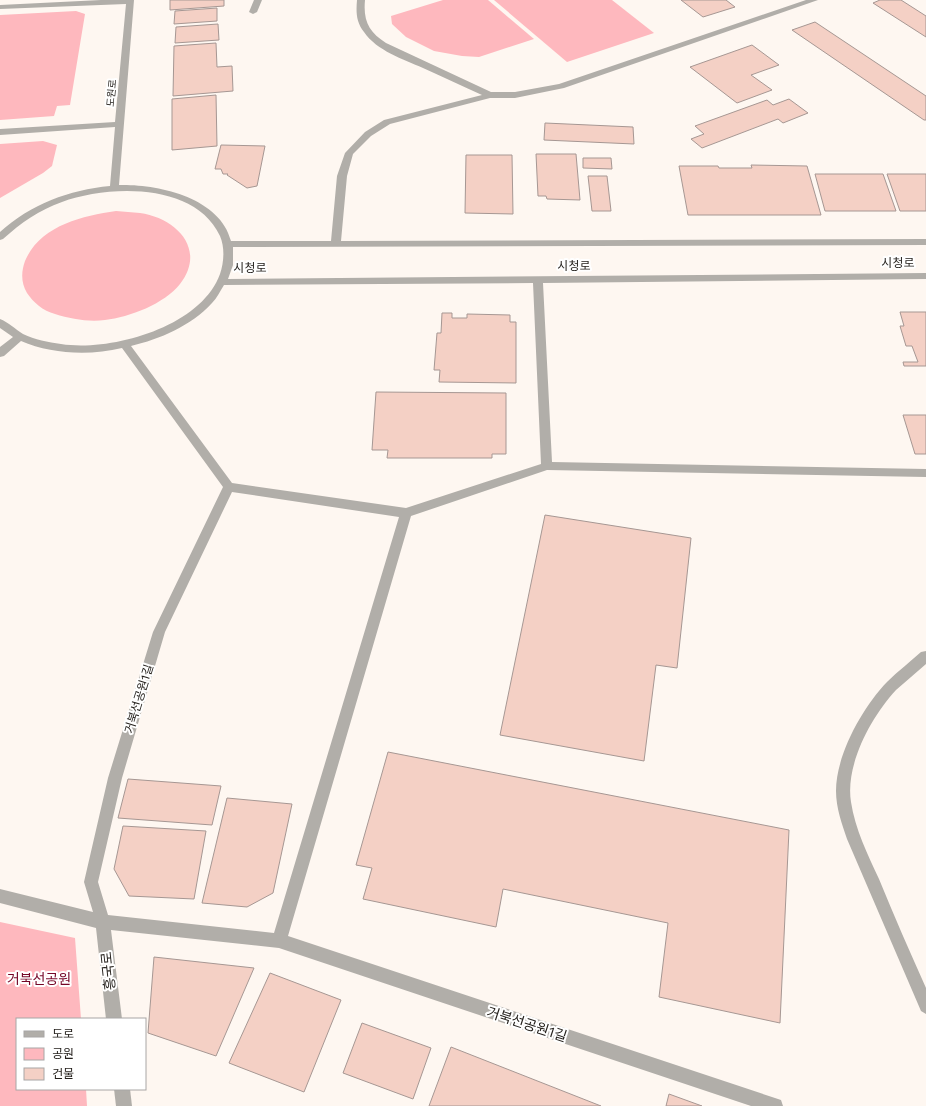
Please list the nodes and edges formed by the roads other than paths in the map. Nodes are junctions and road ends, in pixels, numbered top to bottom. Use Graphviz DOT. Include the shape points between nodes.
graph roads {
  1 [pos="258,0"];
  2 [pos="361,0"];
  3 [pos="814,0"];
  4 [pos="130,1"];
  5 [pos="13,3"];
  6 [pos="0,8"];
  7 [pos="253,12"];
  8 [pos="490,95"];
  9 [pos="120,124"];
  10 [pos="0,132"];
  11 [pos="114,188"];
  12 [pos="0,237"];
  13 [pos="926,242"];
  14 [pos="228,244"];
  15 [pos="336,244"];
  16 [pos="926,276"];
  17 [pos="538,279"];
  18 [pos="222,282"];
  19 [pos="0,324"];
  20 [pos="19,337"];
  21 [pos="125,345"];
  22 [pos="0,353"];
  23 [pos="547,466"];
  24 [pos="926,473"];
  25 [pos="229,487"];
  26 [pos="406,513"];
  27 [pos="926,656"];
  28 [pos="0,896"];
  29 [pos="103,922"];
  30 [pos="279,941"];
  31 [pos="926,1006"];
  32 [pos="114,1018"];
  33 [pos="122,1090"];
  34 [pos="124,1106"];
  35 [pos="775,1106"];
  1 -- 7 [label="street"];
  2 -- 8 [label="street" via="360,18 375,40 391,50"];
  3 -- 8 [label="street" via="561,86 515,95"];
  4 -- 5 [label="street"];
  4 -- 9 [label="street, 도원로"];
  5 -- 6 [label="street"];
  8 -- 15 [label="street" via="387,122 360,140 348,153 344,168"];
  9 -- 10 [label="street"];
  9 -- 11 [label="street, 도원로"];
  11 -- 12 [label="street" via="85,192 56,201 30,213"];
  11 -- 14 [label="street" via="142,188 190,201 208,212 221,227"];
  13 -- 15 [label="street, 시청로"];
  14 -- 15 [label="street, 시청로"];
  14 -- 18 [label="street" via="228,262"];
  16 -- 17 [label="street, 시청로"];
  17 -- 18 [label="street, 시청로"];
  17 -- 23 [label="street"];
  18 -- 21 [label="street" via="207,302 185,320 157,334"];
  19 -- 20 [label="street"];
  20 -- 21 [label="street" via="40,345 66,349 92,350"];
  20 -- 22 [label="street"];
  21 -- 25 [label="street"];
  23 -- 24 [label="street"];
  23 -- 26 [label="street"];
  25 -- 26 [label="street"];
  25 -- 29 [label="street, 거북선공원1길" via="159,632 115,778 92,882"];
  26 -- 30 [label="street"];
  27 -- 31 [label="street" via="891,687 865,725 845,768 843,792 846,815 854,840"];
  28 -- 29 [label="street, 거북선공원1길"];
  29 -- 30 [label="street, 거북선공원1길"];
  29 -- 32 [label="street, 흥국로"];
  30 -- 35 [label="street, 거북선공원1길"];
  33 -- 34 [label="street"];
}
